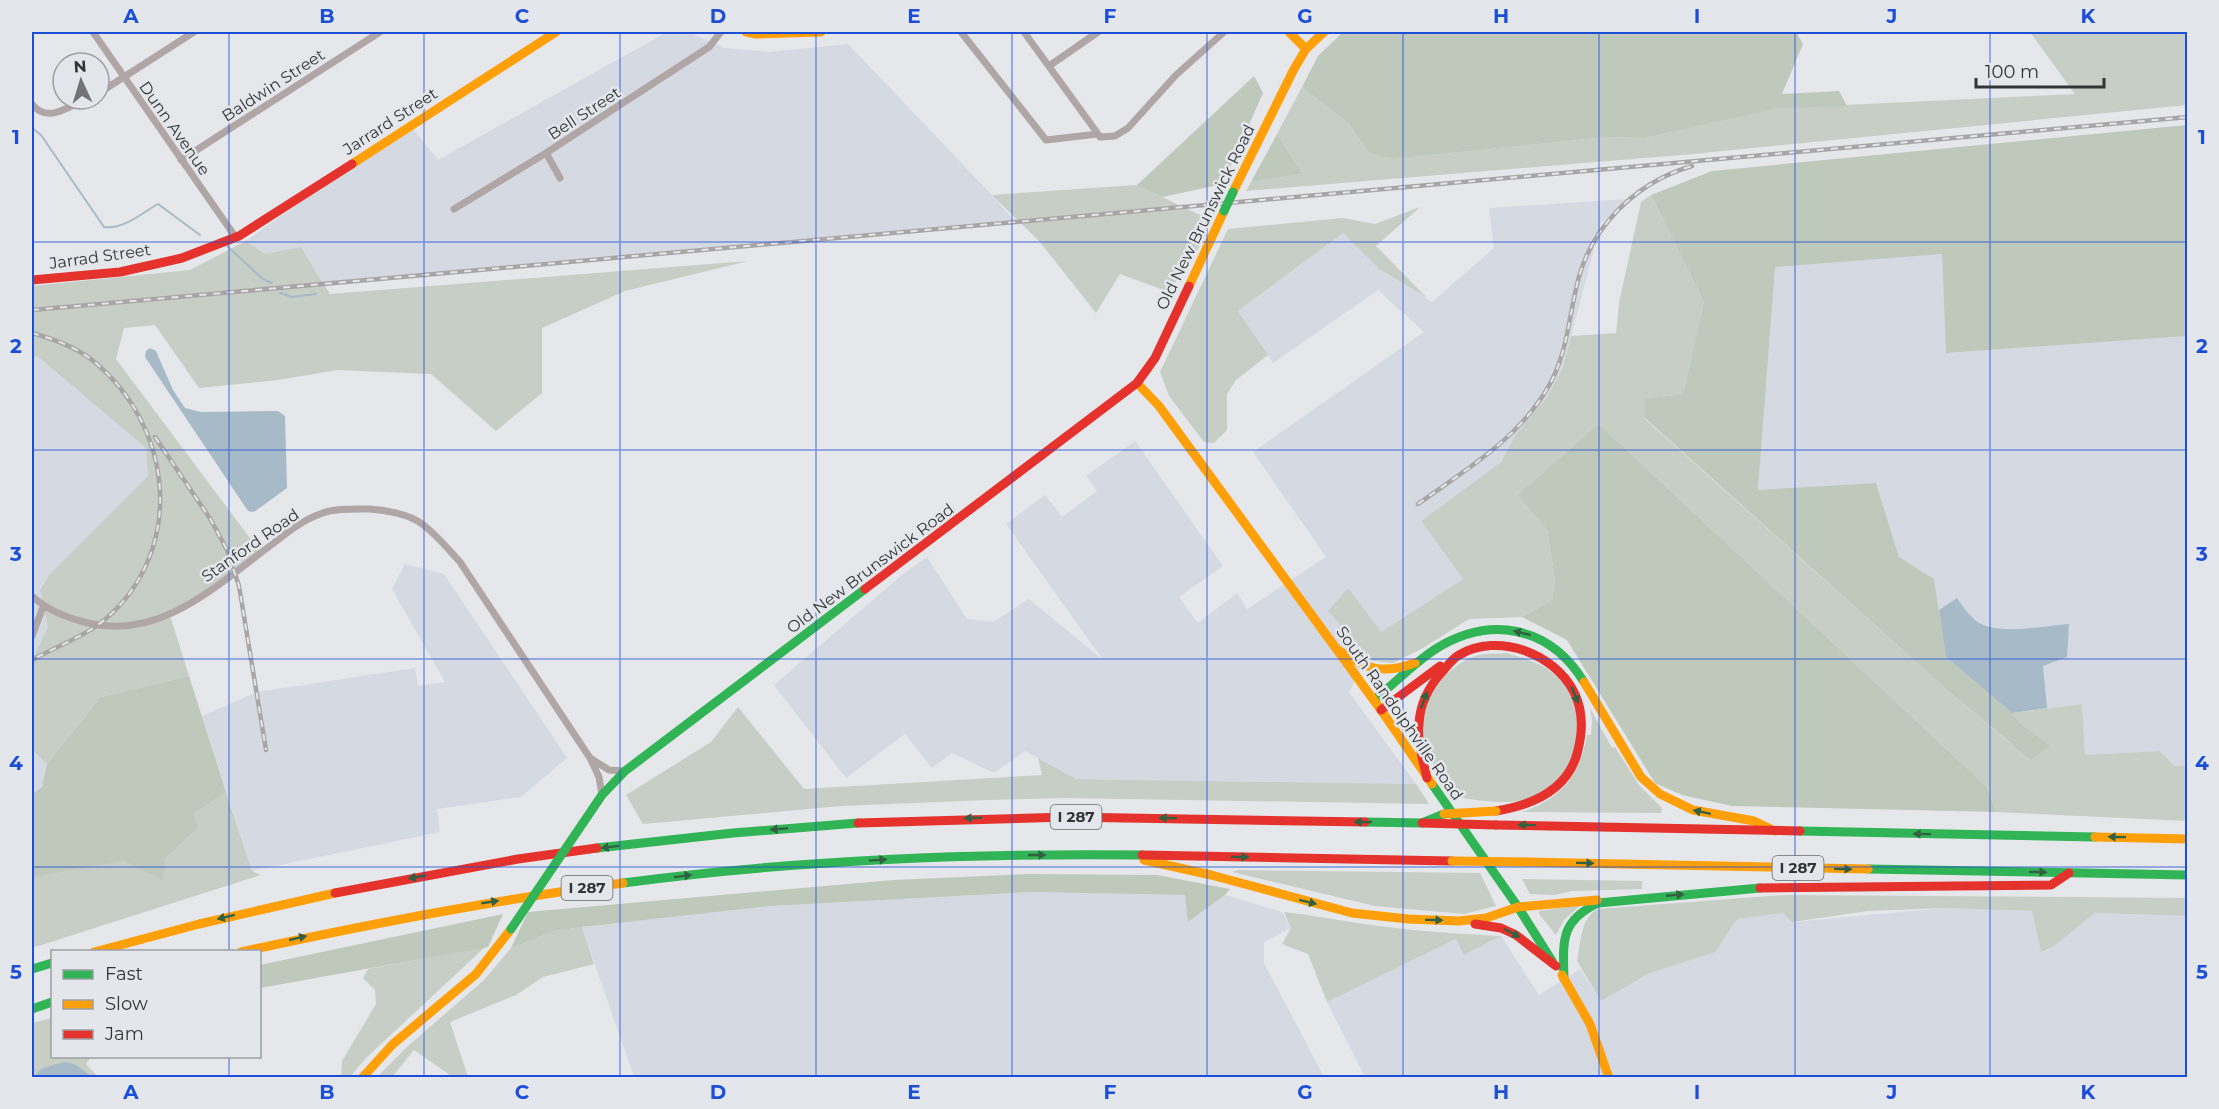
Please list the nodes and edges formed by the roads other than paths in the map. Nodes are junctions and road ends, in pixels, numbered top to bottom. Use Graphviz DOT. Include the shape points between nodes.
graph roads {
  1 [pos="93,32"];
  2 [pos="194,32"];
  3 [pos="380,32"];
  4 [pos="556,32"];
  5 [pos="721,32"];
  6 [pos="746,32"];
  7 [pos="820,32"];
  8 [pos="961,32"];
  9 [pos="1024,32"];
  10 [pos="1098,32"];
  11 [pos="1224,32"];
  12 [pos="1289,32"];
  13 [pos="1324,32"];
  14 [pos="1306,49"];
  15 [pos="1049,66"];
  16 [pos="123,77"];
  17 [pos="111,85"];
  18 [pos="32,104"];
  19 [pos="58,111"];
  20 [pos="1098,134"];
  21 [pos="546,153"];
  22 [pos="181,160"];
  23 [pos="560,178"];
  24 [pos="454,209"];
  25 [pos="239,236"];
  26 [pos="32,280"];
  27 [pos="1137,383"];
  28 [pos="32,596"];
  29 [pos="43,607"];
  30 [pos="32,636"];
  31 [pos="1338,650"];
  32 [pos="1454,658"];
  33 [pos="1419,662"];
  34 [pos="1374,700"];
  35 [pos="1381,710"];
  36 [pos="590,758"];
  37 [pos="626,771"];
  38 [pos="1427,778"];
  39 [pos="602,795"];
  40 [pos="1422,823"];
  41 [pos="1775,831"];
  42 [pos="2187,839"];
  43 [pos="1119,855"];
  44 [pos="2069,873"];
  45 [pos="2187,875"];
  46 [pos="1616,900"];
  47 [pos="1518,907"];
  48 [pos="1459,921"];
  49 [pos="98,950"];
  50 [pos="247,950"];
  51 [pos="51,963"];
  52 [pos="1556,966"];
  53 [pos="32,969"];
  54 [pos="1564,979"];
  55 [pos="51,1002"];
  56 [pos="32,1009"];
  57 [pos="362,1077"];
  58 [pos="1609,1077"];
  1 -- 16 [label="street, Dunn Avenue"];
  2 -- 16 [label="street"];
  3 -- 22 [label="street, Baldwin Street"];
  4 -- 25 [label="main road, Jarrard Street"];
  5 -- 21 [label="street, Bell Street" via="709,47"];
  6 -- 7 [label="main road"];
  8 -- 20 [label="street" via="1046,140"];
  9 -- 15 [label="street"];
  10 -- 15 [label="street"];
  11 -- 20 [label="street" via="1176,75 1128,128 1115,136"];
  12 -- 14 [label="main road"];
  13 -- 14 [label="main road, Old New Brunswick Road"];
  14 -- 27 [label="main road, Old New Brunswick Road, bridge" via="1155,358"];
  15 -- 20 [label="street"];
  16 -- 17 [label="street"];
  16 -- 22 [label="street, Dunn Avenue"];
  18 -- 19 [label="street" via="41,113"];
  21 -- 23 [label="street"];
  21 -- 24 [label="street, Bell Street"];
  22 -- 25 [label="street, Dunn Avenue" via="234,235"];
  25 -- 26 [label="main road, Jarrad Street" via="182,258 120,272"];
  27 -- 31 [label="main road, South Randolphville Road" via="1159,406"];
  27 -- 37 [label="main road, Old New Brunswick Road"];
  28 -- 29 [label="street, Stanford Road"];
  29 -- 30 [label="street"];
  29 -- 36 [label="street, Stanford Road" via="99,626 158,620 187,606 292,529 321,513 383,510 420,522 460,562"];
  31 -- 33 [label="main road" via="1376,670 1397,670"];
  31 -- 34 [label="main road, South Randolphville Road"];
  32 -- 35 [label="main road"];
  38 -- 32 [label="main road, one-way" via="1419,734 1421,708 1428,689"];
  32 -- 40 [label="main road, one-way, bridge" via="1495,645 1525,649 1546,660 1562,674 1576,695 1583,732 1573,767 1557,789 1532,804 1444,814"];
  33 -- 34 [label="main road"];
  41 -- 33 [label="main road, one-way" via="1760,820 1680,806 1653,790 1641,777 1580,676 1556,648 1530,634 1508,630 1478,632 1448,642"];
  34 -- 35 [label="main road, South Randolphville Road"];
  35 -- 38 [label="main road, South Randolphville Road"];
  36 -- 37 [label="street" via="609,770"];
  36 -- 39 [label="street, Stanford Road"];
  37 -- 39 [label="main road, Old New Brunswick Road"];
  38 -- 47 [label="main road, South Randolphville Road"];
  39 -- 57 [label="main road, Old New Brunswick Road, bridge" via="476,974 393,1044"];
  41 -- 40 [label="main road, I 287, one-way, bridge"];
  40 -- 49 [label="main road, I 287, one-way" via="1035,817 730,833 600,848 428,875 241,913"];
  42 -- 41 [label="main road, I 287, one-way"];
  43 -- 44 [label="main road, I 287, one-way, bridge"];
  43 -- 48 [label="main road, one-way" via="1352,913"];
  50 -- 43 [label="main road, I 287, one-way" via="466,906 704,873 898,859"];
  44 -- 45 [label="main road, I 287"];
  46 -- 44 [label="main road, one-way" via="1778,887 2051,885"];
  46 -- 47 [label="main road"];
  46 -- 54 [label="main road" via="1587,907 1571,919 1563,936"];
  47 -- 48 [label="main road" via="1486,918"];
  47 -- 52 [label="main road, South Randolphville Road"];
  48 -- 52 [label="main road, one-way" via="1501,928"];
  51 -- 53 [label="main road"];
  52 -- 54 [label="main road, South Randolphville Road"];
  54 -- 58 [label="main road, South Randolphville Road" via="1598,1042"];
  55 -- 56 [label="main road"];
}
